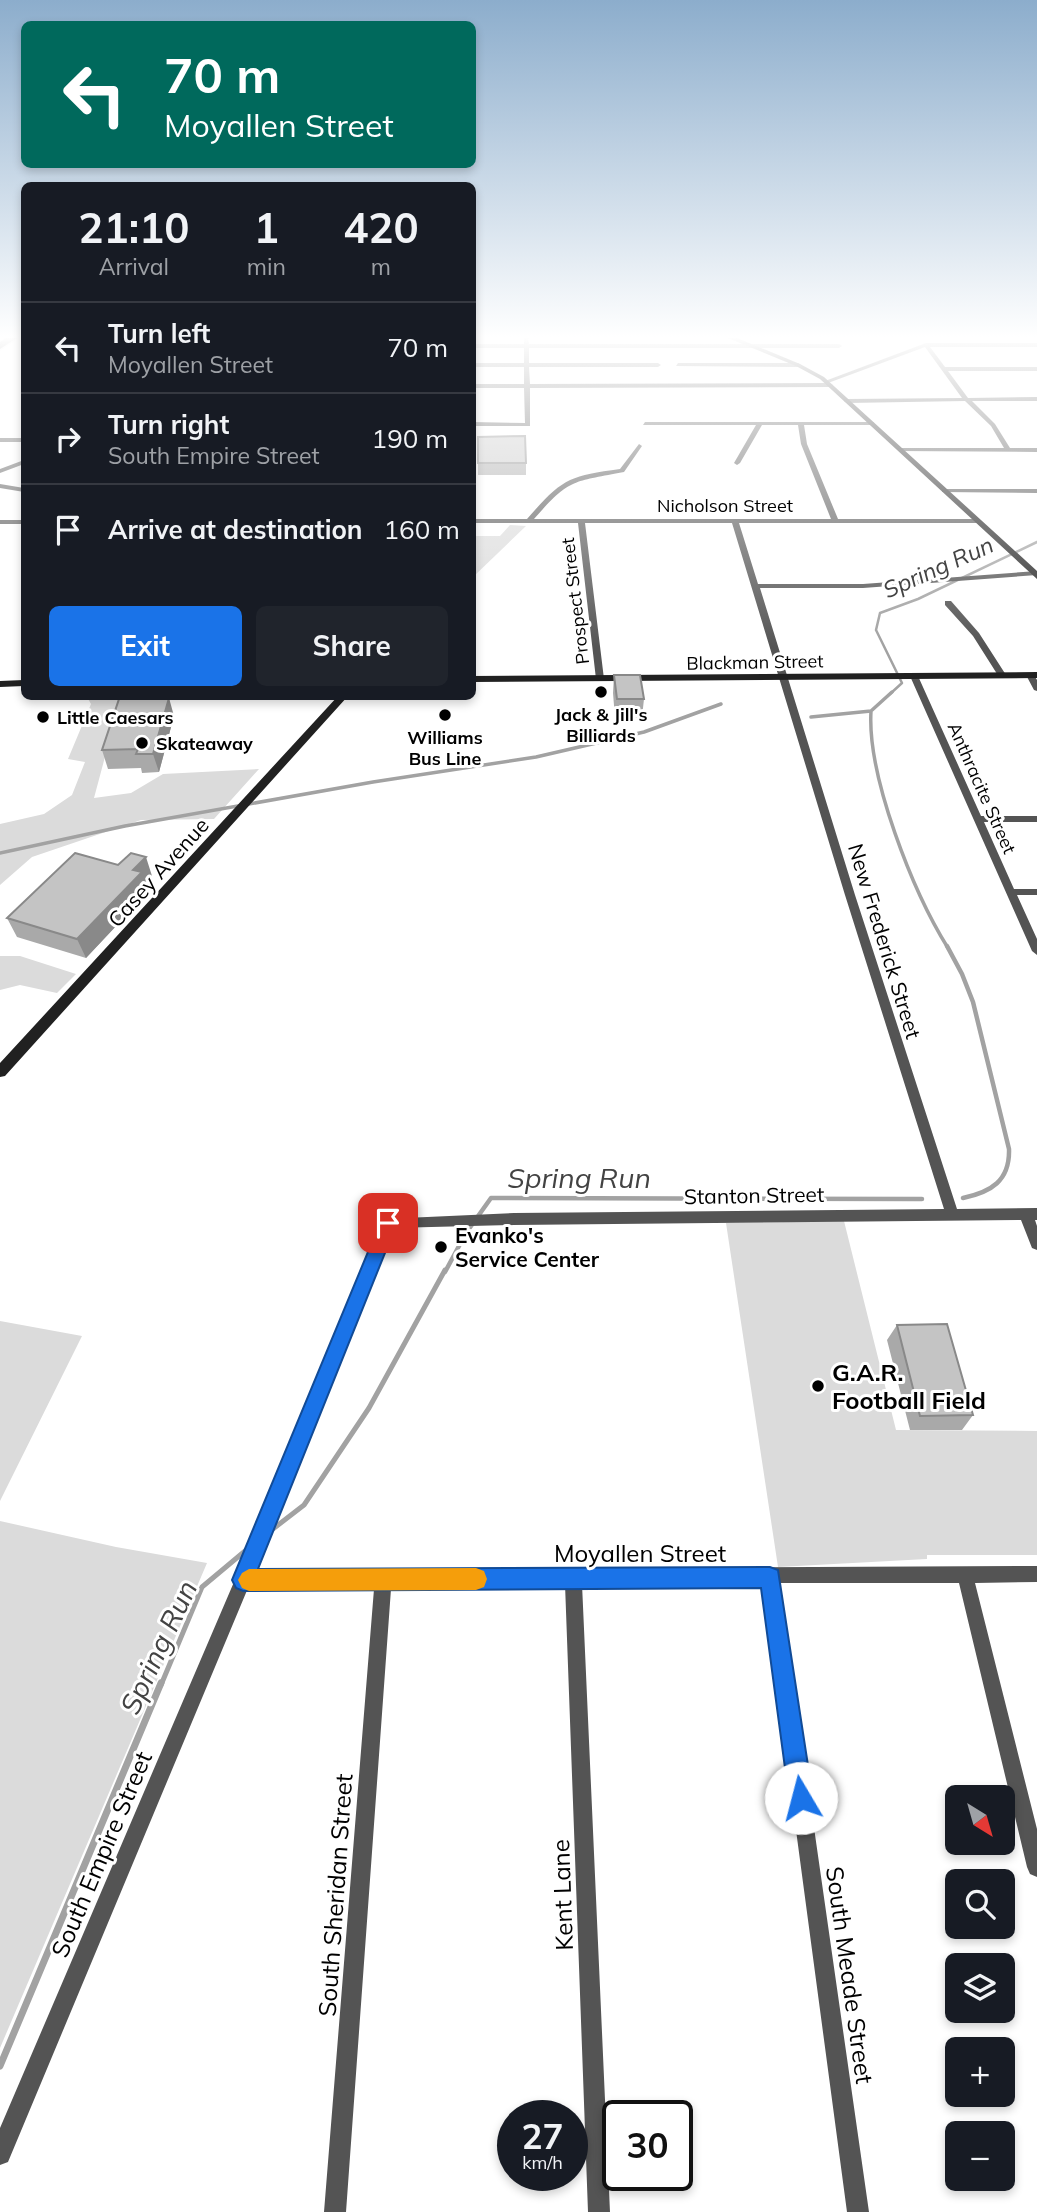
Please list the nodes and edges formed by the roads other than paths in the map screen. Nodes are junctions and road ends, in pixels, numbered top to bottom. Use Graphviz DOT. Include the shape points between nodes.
graph roads {
  1 [pos="750,441"];
  2 [pos="804,441"];
  3 [pos="891,441"];
  4 [pos="1003,441"];
  5 [pos="639,446"];
  6 [pos="900,450"];
  7 [pos="1008,450"];
  8 [pos="1037,450"];
  9 [pos="737,463"];
  10 [pos="21,465"];
  11 [pos="0,471"];
  12 [pos="0,486"];
  13 [pos="21,489"];
  14 [pos="944,491"];
  15 [pos="1037,491"];
  16 [pos="581,520"];
  17 [pos="735,520"];
  18 [pos="835,520"];
  19 [pos="476,521"];
  20 [pos="530,521"];
  21 [pos="977,521"];
  22 [pos="0,522"];
  23 [pos="21,522"];
  24 [pos="1036,574"];
  25 [pos="755,586"];
  26 [pos="948,603"];
  27 [pos="1002,675"];
  28 [pos="1033,675"];
  29 [pos="915,676"];
  30 [pos="783,677"];
  31 [pos="600,678"];
  32 [pos="476,679"];
  33 [pos="21,683"];
  34 [pos="0,684"];
  35 [pos="1037,688"];
  36 [pos="340,700"];
  37 [pos="978,819"];
  38 [pos="1037,819"];
  39 [pos="1037,891"];
  40 [pos="1010,892"];
  41 [pos="1037,951"];
  42 [pos="0,1072"];
  43 [pos="1032,1214"];
  44 [pos="952,1215"];
  45 [pos="388,1223"];
  46 [pos="1037,1244"];
  47 [pos="965,1574"];
  48 [pos="1037,1574"];
  49 [pos="573,1576"];
  50 [pos="770,1577"];
  51 [pos="243,1580"];
  52 [pos="383,1581"];
  53 [pos="1037,1867"];
  54 [pos="0,2154"];
  55 [pos="335,2212"];
  56 [pos="599,2212"];
  57 [pos="858,2212"];
  1 -- 9 [label="street"];
  2 -- 18 [label="street"];
  3 -- 6 [label="main road"];
  4 -- 7 [label="street"];
  5 -- 20 [label="street" via="622,471 569,479"];
  6 -- 7 [label="street"];
  6 -- 14 [label="main road"];
  7 -- 8 [label="street"];
  10 -- 11 [label="street"];
  12 -- 13 [label="street"];
  14 -- 15 [label="street"];
  14 -- 21 [label="main road"];
  16 -- 17 [label="street, Nicholson Street"];
  16 -- 20 [label="street, Nicholson Street"];
  16 -- 31 [label="street, Prospect Street"];
  17 -- 18 [label="street, Nicholson Street"];
  17 -- 25 [label="street, New Frederick Street"];
  18 -- 21 [label="street, Nicholson Street"];
  19 -- 20 [label="street, Nicholson Street"];
  21 -- 24 [label="main road"];
  22 -- 23 [label="street"];
  24 -- 25 [label="street" via="863,586"];
  25 -- 30 [label="street, New Frederick Street"];
  26 -- 27 [label="street"];
  27 -- 28 [label="main road, Blackman Street"];
  27 -- 29 [label="main road, Blackman Street"];
  28 -- 35 [label="street"];
  29 -- 30 [label="main road, Blackman Street"];
  29 -- 37 [label="street, Anthracite Street"];
  30 -- 31 [label="main road, Blackman Street"];
  30 -- 44 [label="street, New Frederick Street"];
  31 -- 32 [label="main road, Blackman Street"];
  33 -- 34 [label="main road"];
  36 -- 42 [label="main road, Casey Avenue"];
  37 -- 38 [label="street"];
  37 -- 40 [label="street, Anthracite Street"];
  39 -- 40 [label="street"];
  40 -- 41 [label="street, Anthracite Street"];
  43 -- 44 [label="street, Stanton Street"];
  43 -- 46 [label="street"];
  44 -- 45 [label="street, Stanton Street"];
  45 -- 51 [label="street, South Empire Street"];
  47 -- 48 [label="street, Moyallen Street"];
  47 -- 50 [label="street, Moyallen Street"];
  47 -- 53 [label="street"];
  49 -- 50 [label="street, Moyallen Street"];
  49 -- 52 [label="street, Moyallen Street"];
  49 -- 56 [label="street, Kent Lane"];
  50 -- 57 [label="street, South Meade Street"];
  51 -- 52 [label="street, Moyallen Street"];
  51 -- 54 [label="street, South Empire Street"];
  52 -- 55 [label="street, South Sheridan Street"];
}
